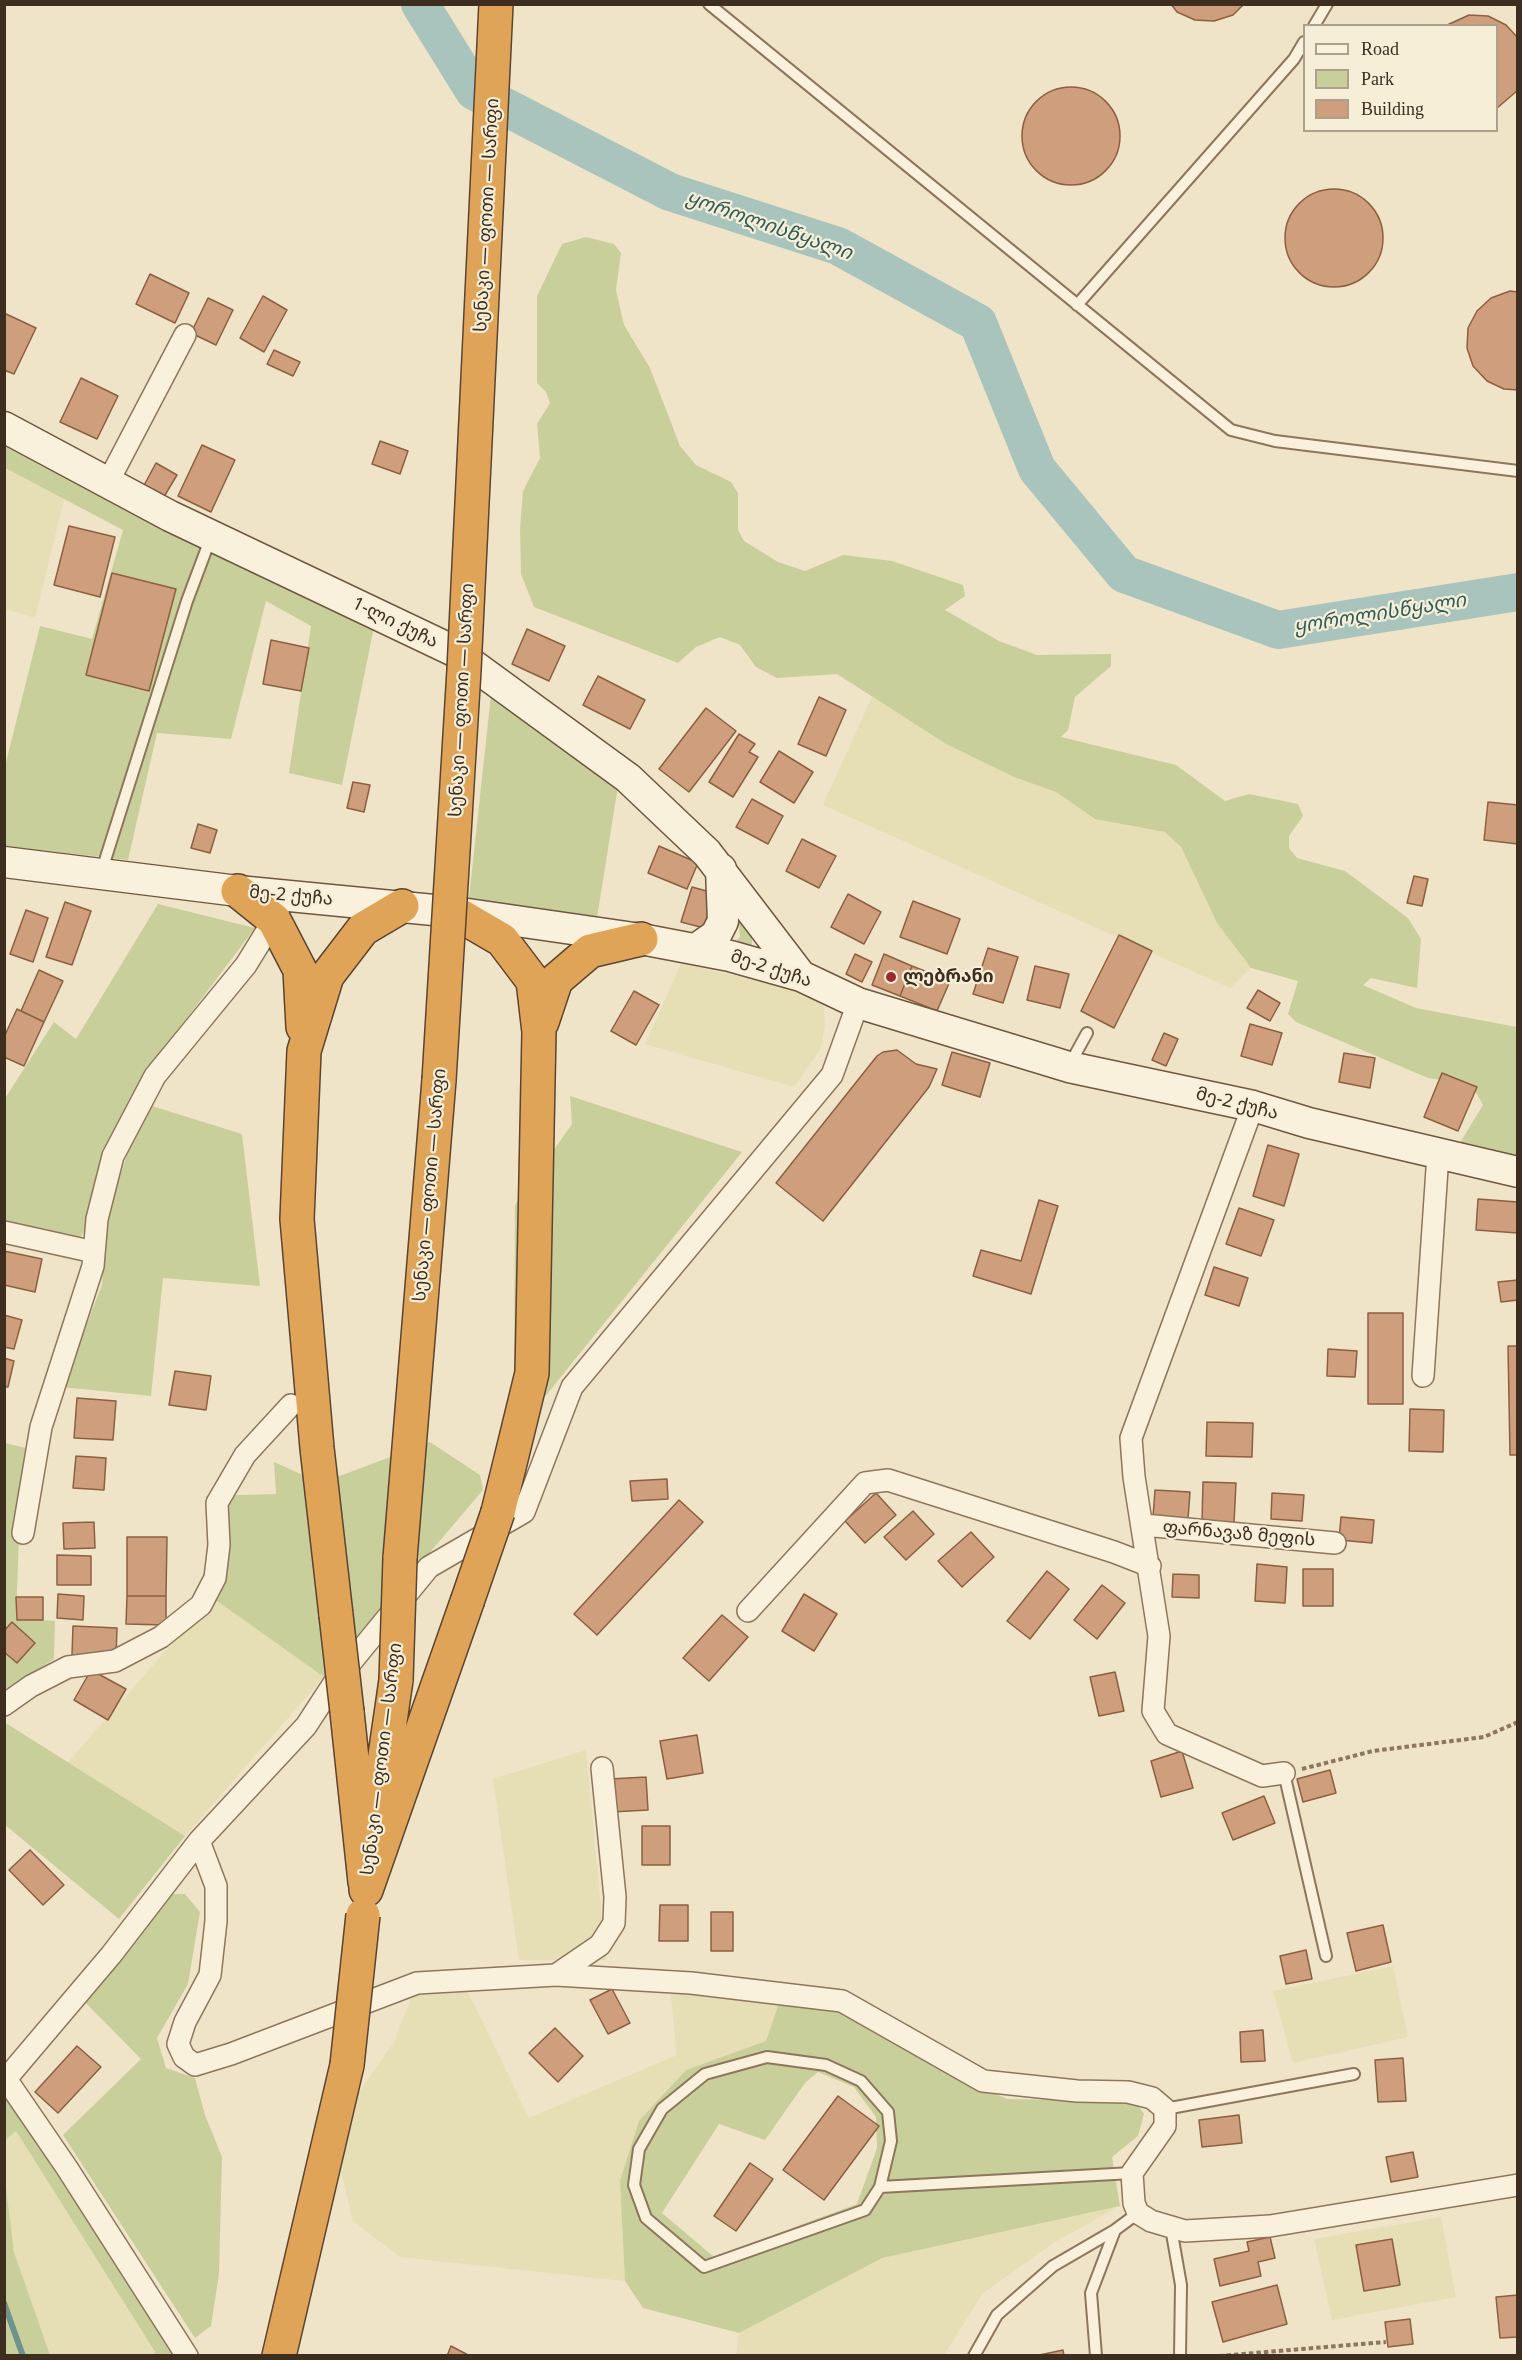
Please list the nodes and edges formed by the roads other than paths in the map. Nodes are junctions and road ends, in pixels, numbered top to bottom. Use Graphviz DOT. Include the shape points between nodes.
graph roads {
  1 [pos="496,4"];
  2 [pos="708,4"];
  3 [pos="1327,4"];
  4 [pos="1315,24"];
  5 [pos="1303,45"];
  6 [pos="1077,305"];
  7 [pos="185,335"];
  8 [pos="4,427"];
  9 [pos="1518,471"];
  10 [pos="108,482"];
  11 [pos="212,535"];
  12 [pos="4,862"];
  13 [pos="721,869"];
  14 [pos="101,873"];
  15 [pos="238,891"];
  16 [pos="402,906"];
  17 [pos="281,908"];
  18 [pos="454,912"];
  19 [pos="641,939"];
  20 [pos="696,949"];
  21 [pos="801,976"];
  22 [pos="858,1003"];
  23 [pos="539,1032"];
  24 [pos="1087,1033"];
  25 [pos="304,1051"];
  26 [pos="1069,1067"];
  27 [pos="1253,1106"];
  28 [pos="1438,1154"];
  29 [pos="1518,1172"];
  30 [pos="4,1233"];
  31 [pos="94,1252"];
  32 [pos="1423,1376"];
  33 [pos="291,1405"];
  34 [pos="1144,1525"];
  35 [pos="24,1533"];
  36 [pos="1335,1543"];
  37 [pos="1150,1566"];
  38 [pos="748,1611"];
  39 [pos="4,1705"];
  40 [pos="602,1768"];
  41 [pos="1284,1773"];
  42 [pos="199,1841"];
  43 [pos="365,1902"];
  44 [pos="1326,1956"];
  45 [pos="556,1976"];
  46 [pos="14,2053"];
  47 [pos="1354,2074"];
  48 [pos="5,2079"];
  49 [pos="1165,2109"];
  50 [pos="1132,2173"];
  51 [pos="1518,2185"];
  52 [pos="880,2187"];
  53 [pos="1138,2212"];
  54 [pos="1171,2228"];
  55 [pos="1115,2230"];
  56 [pos="187,2355"];
  57 [pos="279,2355"];
  58 [pos="974,2355"];
  59 [pos="1096,2355"];
  60 [pos="1180,2355"];
  1 -- 43 [label="highway, სენაკი — ფოთი — სარფი, bridge" via="464,670 439,1080 400,1558 396,1680"];
  2 -- 6 [label="lane"];
  3 -- 4 [label="lane"];
  5 -- 6 [label="lane"];
  6 -- 9 [label="lane" via="1231,430 1275,441"];
  7 -- 10 [label="street"];
  8 -- 10 [label="street, 1-ლი ქუჩა"];
  10 -- 11 [label="street, 1-ლი ქუჩა"];
  11 -- 13 [label="street, 1-ლი ქუჩა" via="454,651 628,778"];
  11 -- 14 [label="lane" via="187,601"];
  12 -- 14 [label="street, მე-2 ქუჩა"];
  13 -- 20 [label="street" via="723,921 716,935"];
  13 -- 21 [label="street, 1-ლი ქუჩა"];
  14 -- 15 [label="street, მე-2 ქუჩა"];
  15 -- 17 [label="highway"];
  16 -- 17 [label="street, მე-2 ქუჩა"];
  16 -- 18 [label="street, მე-2 ქუჩა"];
  16 -- 25 [label="highway" via="363,929 327,976"];
  17 -- 25 [label="highway" via="300,970"];
  17 -- 31 [label="street" via="246,965 155,1076 113,1156 97,1219"];
  18 -- 19 [label="street, მე-2 ქუჩა"];
  18 -- 23 [label="highway" via="502,940 533,981"];
  19 -- 20 [label="street, მე-2 ქუჩა"];
  19 -- 23 [label="highway" via="590,951 556,980"];
  20 -- 21 [label="street, მე-2 ქუჩა"];
  21 -- 22 [label="street, მე-2 ქუჩა"];
  22 -- 26 [label="street, მე-2 ქუჩა"];
  22 -- 42 [label="street" via="832,1075 572,1387 524,1512 429,1566 334,1683 306,1726"];
  23 -- 43 [label="highway, bridge" via="532,1373 498,1512"];
  24 -- 26 [label="lane"];
  25 -- 43 [label="highway, bridge" via="297,1219"];
  26 -- 27 [label="street, მე-2 ქუჩა"];
  27 -- 28 [label="street, მე-2 ქუჩა"];
  27 -- 34 [label="street" via="1131,1438"];
  28 -- 29 [label="street, მე-2 ქუჩა"];
  28 -- 32 [label="street"];
  30 -- 31 [label="street"];
  31 -- 35 [label="street" via="82,1303 41,1427"];
  33 -- 39 [label="street" via="244,1455 217,1503 219,1545 215,1578 201,1605 161,1637 115,1661 68,1667"];
  34 -- 36 [label="street, ფარნავაზ მეფის"];
  34 -- 37 [label="street"];
  37 -- 38 [label="street" via="888,1480 865,1483"];
  37 -- 41 [label="street" via="1159,1636 1153,1711 1167,1734 1262,1776"];
  40 -- 45 [label="street" via="615,1897 614,1923 600,1945"];
  41 -- 44 [label="lane"];
  42 -- 45 [label="street" via="216,1886 216,1921 210,1975 178,2044 184,2057 195,2065 417,1983"];
  42 -- 46 [label="street" via="111,1955"];
  43 -- 57 [label="highway, სენაკი — ფოთი — სარფი, bridge" via="347,2065"];
  45 -- 49 [label="street" via="692,1983 842,2001 983,2081 1128,2092 1152,2098"];
  46 -- 48 [label="street"];
  47 -- 49 [label="lane"];
  48 -- 56 [label="street"];
  49 -- 50 [label="street" via="1165,2126"];
  50 -- 52 [label="lane"];
  50 -- 53 [label="street"];
  51 -- 54 [label="street" via="1270,2226 1185,2231"];
  52 -- 52 [label="lane" via="865,2210 704,2267 646,2218 634,2185 639,2149 662,2109 705,2074 767,2057 826,2065 861,2081 888,2112 891,2142"];
  53 -- 54 [label="street" via="1151,2222"];
  53 -- 55 [label="lane"];
  54 -- 60 [label="lane" via="1181,2285"];
  55 -- 58 [label="lane" via="1053,2266 997,2315"];
  55 -- 59 [label="lane" via="1090,2294"];
}
